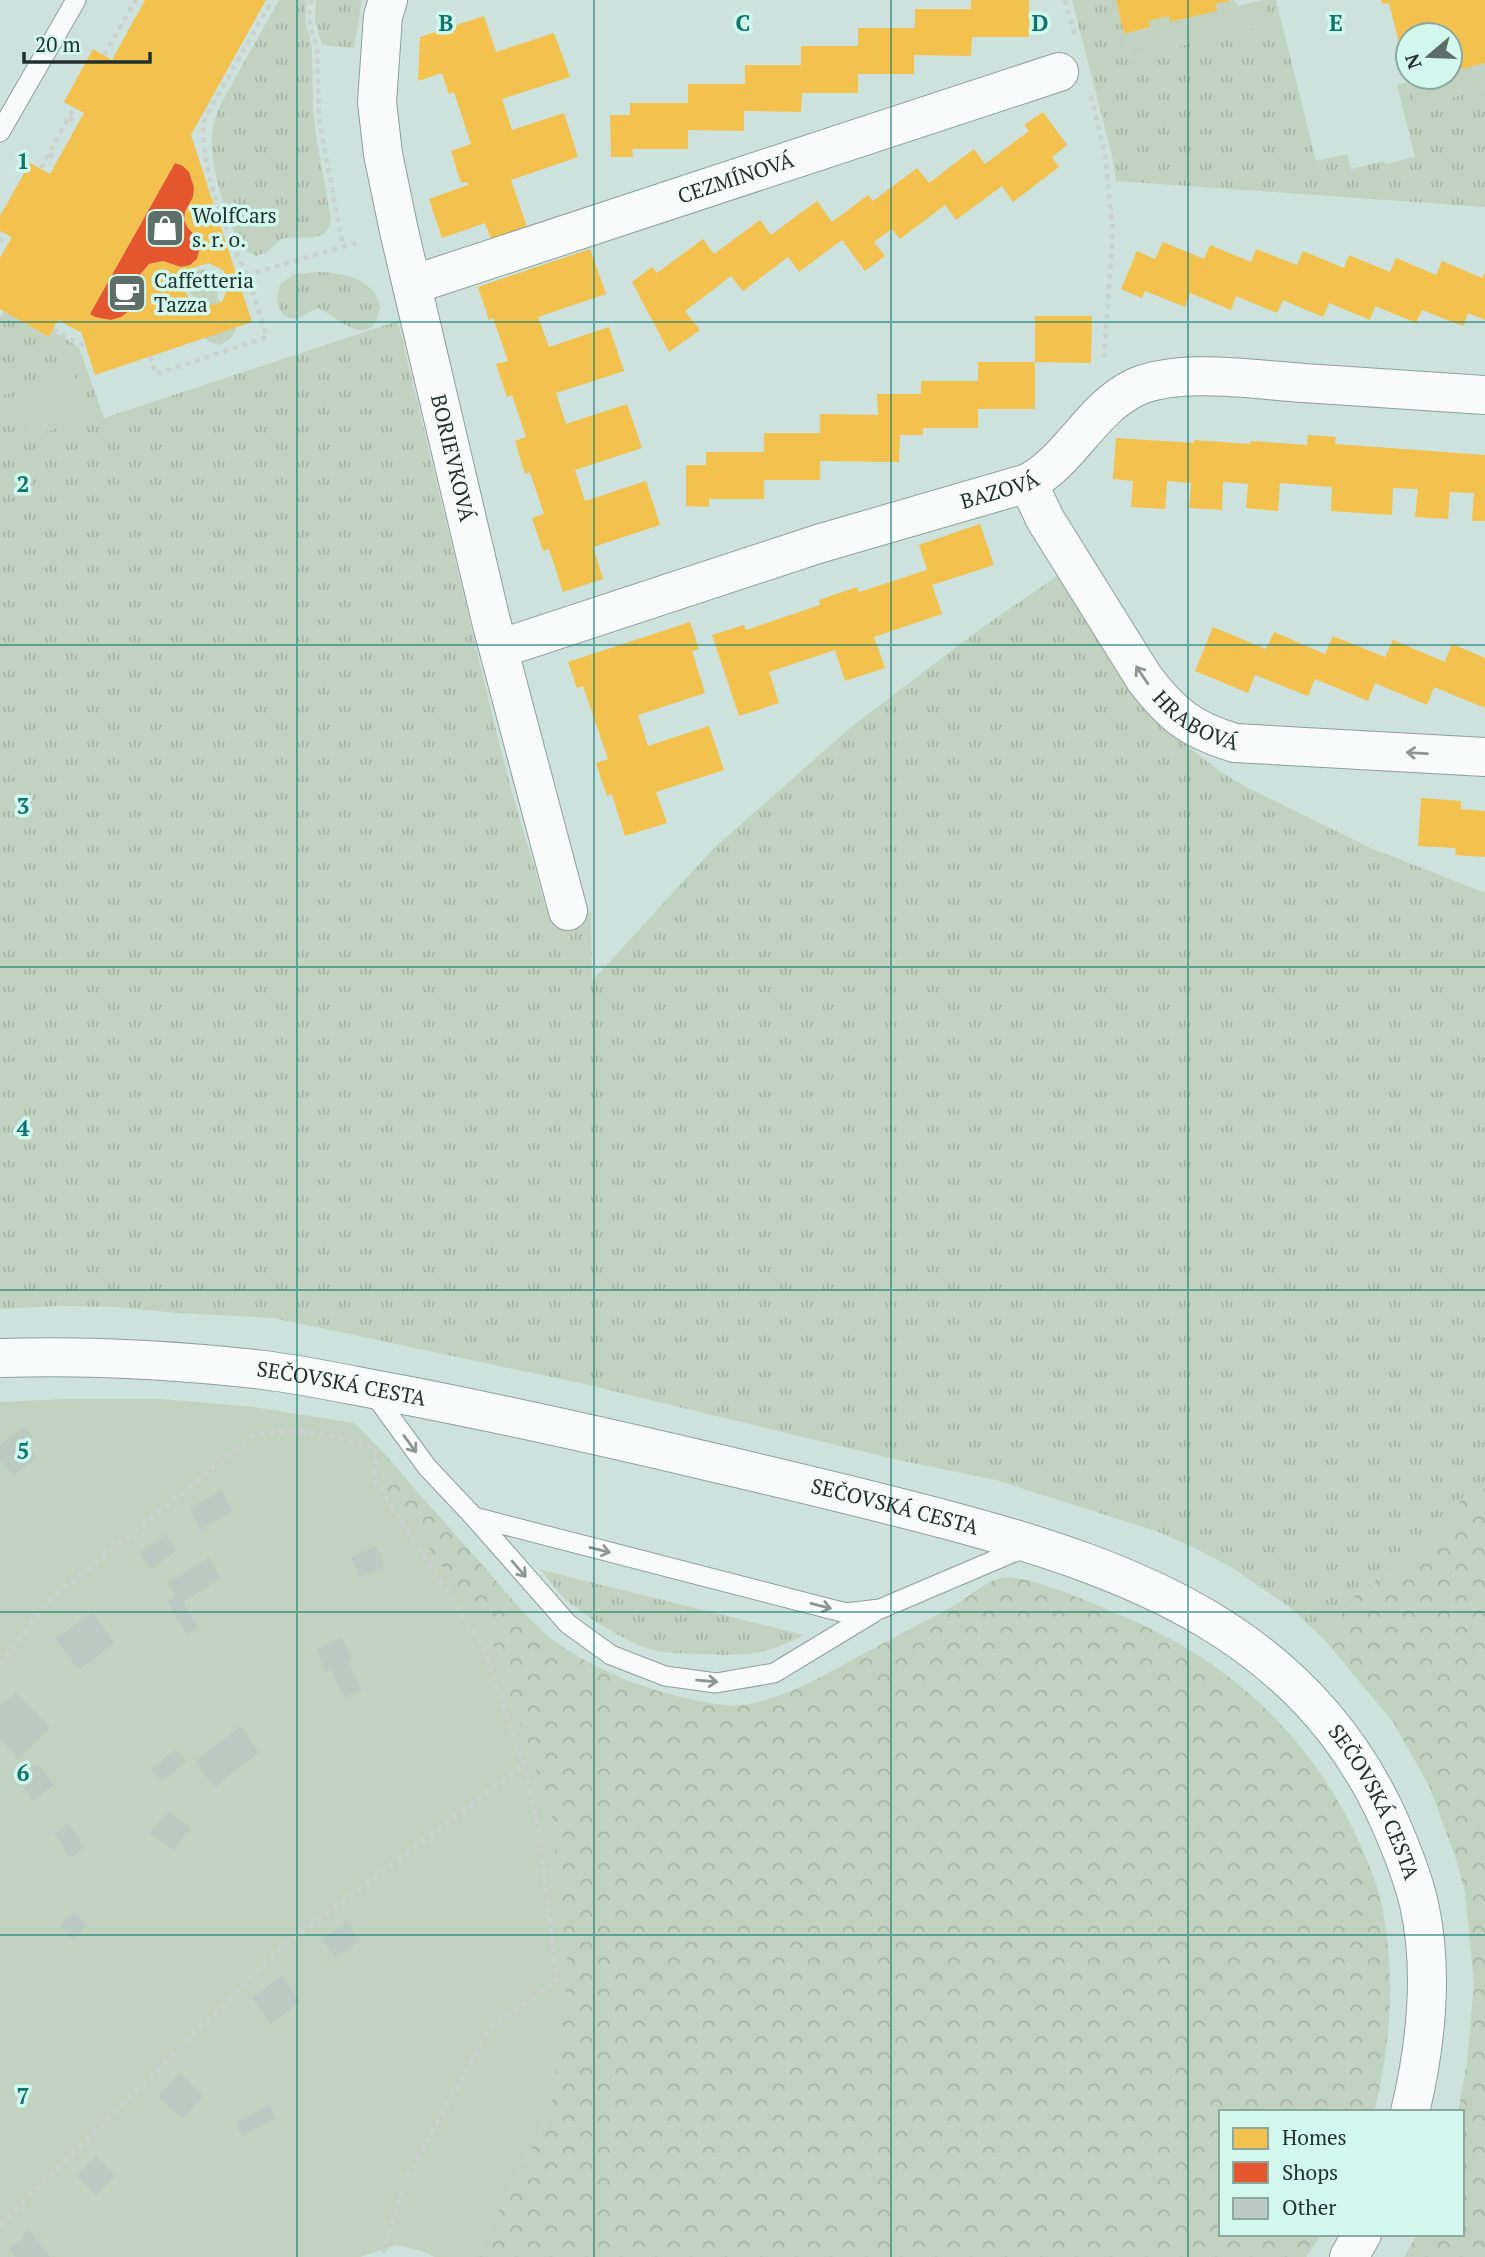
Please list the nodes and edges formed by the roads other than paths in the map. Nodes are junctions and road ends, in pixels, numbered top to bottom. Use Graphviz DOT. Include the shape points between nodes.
graph roads {
  1 [pos="76,0"];
  2 [pos="388,0"];
  3 [pos="1074,81"];
  4 [pos="0,132"];
  5 [pos="412,285"];
  6 [pos="1485,395"];
  7 [pos="1028,483"];
  8 [pos="499,649"];
  9 [pos="1485,757"];
  10 [pos="568,911"];
  11 [pos="0,1358"];
  12 [pos="371,1389"];
  13 [pos="474,1517"];
  14 [pos="1033,1544"];
  15 [pos="880,1609"];
  16 [pos="1410,2110"];
  17 [pos="1361,2236"];
  18 [pos="1349,2257"];
  1 -- 4 [label="lane"];
  2 -- 5 [label="street, BORIEVKOVÁ" via="377,102 383,154"];
  3 -- 5 [label="street, CEZMÍNOVÁ"];
  5 -- 8 [label="street, BORIEVKOVÁ"];
  6 -- 7 [label="street, BAZOVÁ" via="1209,377 1156,381 1135,388 1104,409 1058,462"];
  7 -- 8 [label="street, BAZOVÁ" via="818,544"];
  9 -- 7 [label="street, HRABOVÁ, one-way" via="1235,743 1209,736 1185,722 1143,678 1045,519"];
  8 -- 10 [label="street, BORIEVKOVÁ"];
  11 -- 12 [label="street, SEČOVSKÁ CESTA" via="153,1360 267,1371"];
  12 -- 13 [label="lane, one-way" via="427,1467"];
  12 -- 14 [label="street, SEČOVSKÁ CESTA" via="616,1439 883,1502"];
  13 -- 15 [label="lane, one-way" via="846,1613"];
  13 -- 15 [label="lane, one-way" via="568,1625 611,1655 665,1676 716,1683 774,1672"];
  14 -- 15 [label="lane"];
  14 -- 16 [label="street, SEČOVSKÁ CESTA" via="1169,1597 1215,1623 1287,1676 1348,1745 1398,1839 1420,1907 1426,1994 1417,2084"];
  17 -- 18 [label="street"];
}
